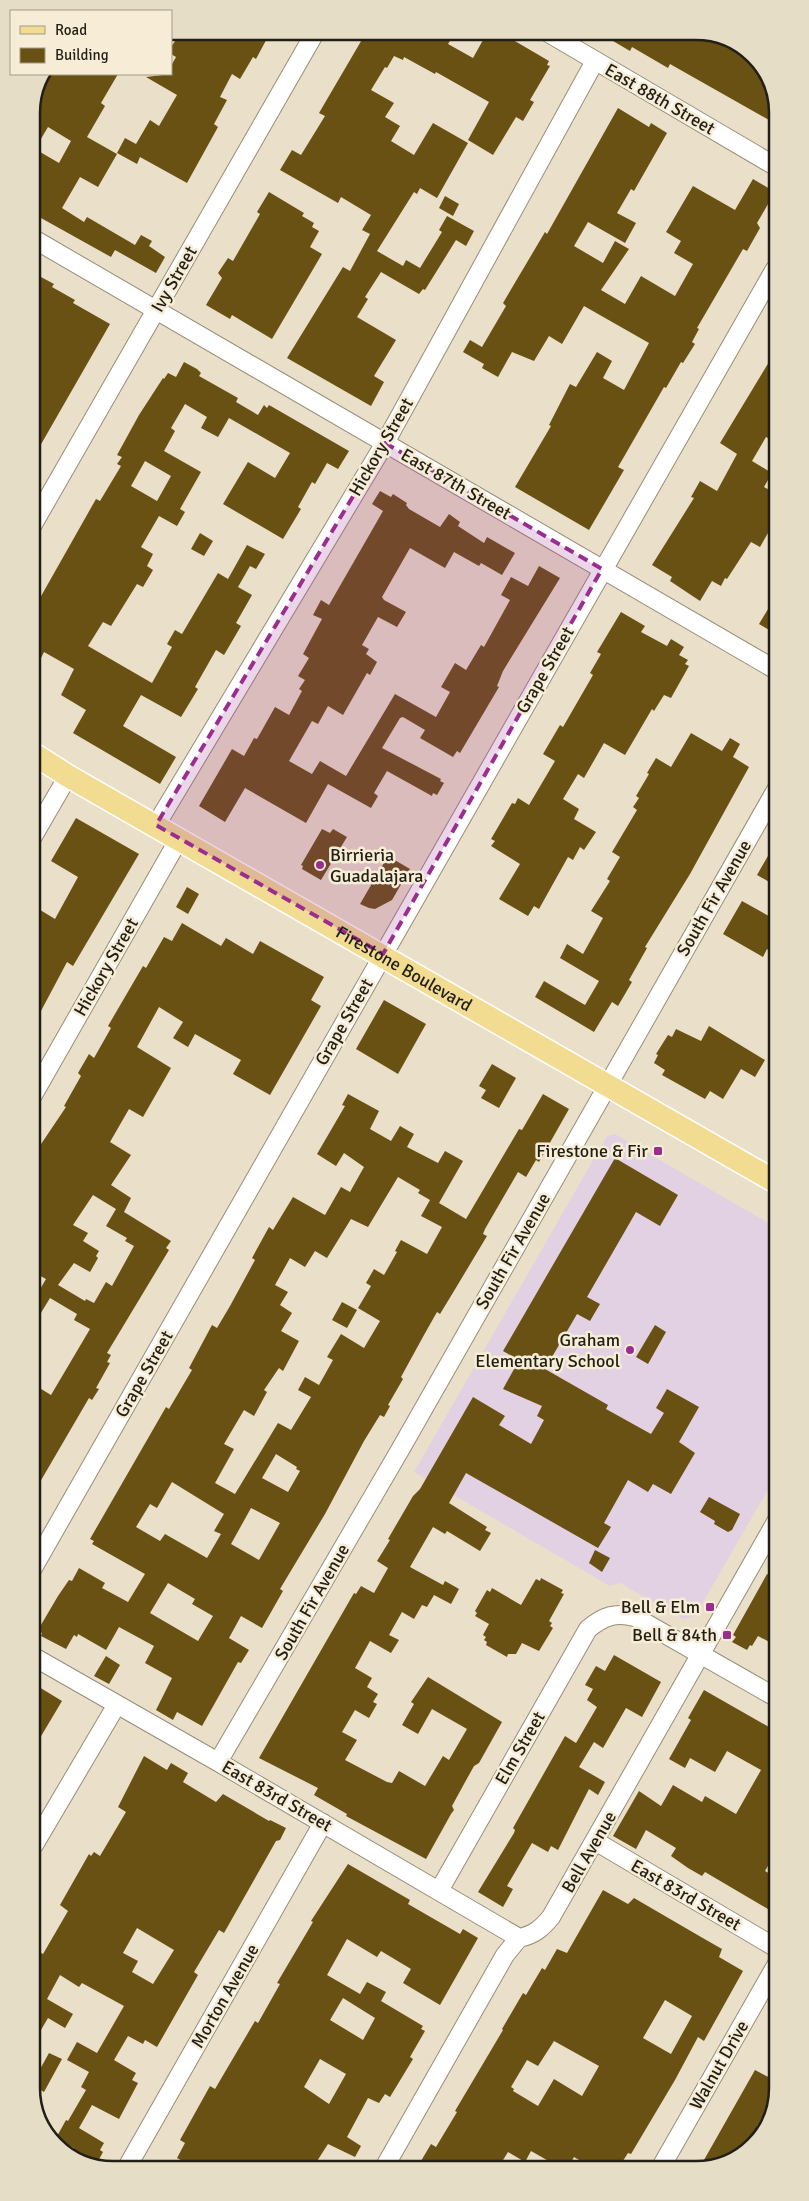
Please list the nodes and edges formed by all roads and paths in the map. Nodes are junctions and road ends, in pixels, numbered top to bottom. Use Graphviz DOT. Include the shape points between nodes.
graph roads {
  1 [pos="311,40"];
  2 [pos="561,40"];
  3 [pos="595,61"];
  4 [pos="769,162"];
  5 [pos="40,243"];
  6 [pos="769,279"];
  7 [pos="156,310"];
  8 [pos="385,443"];
  9 [pos="40,512"];
  10 [pos="602,569"];
  11 [pos="769,666"];
  12 [pos="40,757"];
  13 [pos="68,776"];
  14 [pos="769,802"];
  15 [pos="40,824"];
  16 [pos="156,825"];
  17 [pos="179,839"];
  18 [pos="383,954"];
  19 [pos="40,1083"];
  20 [pos="608,1084"];
  21 [pos="769,1178"];
  22 [pos="769,1534"];
  23 [pos="40,1556"];
  24 [pos="700,1654"];
  25 [pos="40,1661"];
  26 [pos="769,1693"];
  27 [pos="116,1706"];
  28 [pos="218,1762"];
  29 [pos="323,1823"];
  30 [pos="40,1836"];
  31 [pos="595,1841"];
  32 [pos="440,1890"];
  33 [pos="519,1938"];
  34 [pos="769,1943"];
  35 [pos="769,1978"];
  36 [pos="131,2161"];
  37 [pos="388,2161"];
  38 [pos="664,2161"];
  1 -- 7 [label="street, Ivy Street"];
  2 -- 3 [label="street, East 88th Street"];
  3 -- 4 [label="street, East 88th Street"];
  3 -- 8 [label="street, Hickory Street"];
  5 -- 7 [label="street, East 87th Street"];
  6 -- 10 [label="street, Grape Street"];
  7 -- 8 [label="street, East 87th Street"];
  7 -- 9 [label="street, Ivy Street"];
  8 -- 10 [label="street, East 87th Street"];
  8 -- 16 [label="street, Hickory Street"];
  10 -- 11 [label="street, East 87th Street"];
  10 -- 18 [label="street, Grape Street"];
  12 -- 13 [label="main road, Firestone Boulevard"];
  13 -- 15 [label="street"];
  13 -- 16 [label="main road, Firestone Boulevard"];
  14 -- 20 [label="street, South Fir Avenue"];
  16 -- 17 [label="main road, Firestone Boulevard"];
  17 -- 18 [label="main road, Firestone Boulevard"];
  17 -- 19 [label="street, Hickory Street"];
  18 -- 20 [label="main road, Firestone Boulevard"];
  18 -- 23 [label="street, Grape Street"];
  20 -- 21 [label="main road, Firestone Boulevard"];
  20 -- 28 [label="street, South Fir Avenue"];
  22 -- 24 [label="street, Bell Avenue"];
  24 -- 26 [label="street"];
  24 -- 31 [label="street, Bell Avenue"];
  24 -- 32 [label="street, Elm Street" via="635,1617 610,1614 600,1618 588,1629"];
  25 -- 27 [label="street, East 83rd Street"];
  27 -- 28 [label="street, East 83rd Street"];
  27 -- 30 [label="street"];
  28 -- 29 [label="street, East 83rd Street"];
  29 -- 32 [label="street, East 83rd Street"];
  29 -- 36 [label="street, Morton Avenue"];
  31 -- 33 [label="street, Bell Avenue" via="551,1917 530,1936"];
  31 -- 34 [label="street, East 83rd Street"];
  32 -- 33 [label="street, East 83rd Street"];
  33 -- 37 [label="street, Bell Avenue" via="505,1955"];
  35 -- 38 [label="street, Walnut Drive"];
}
